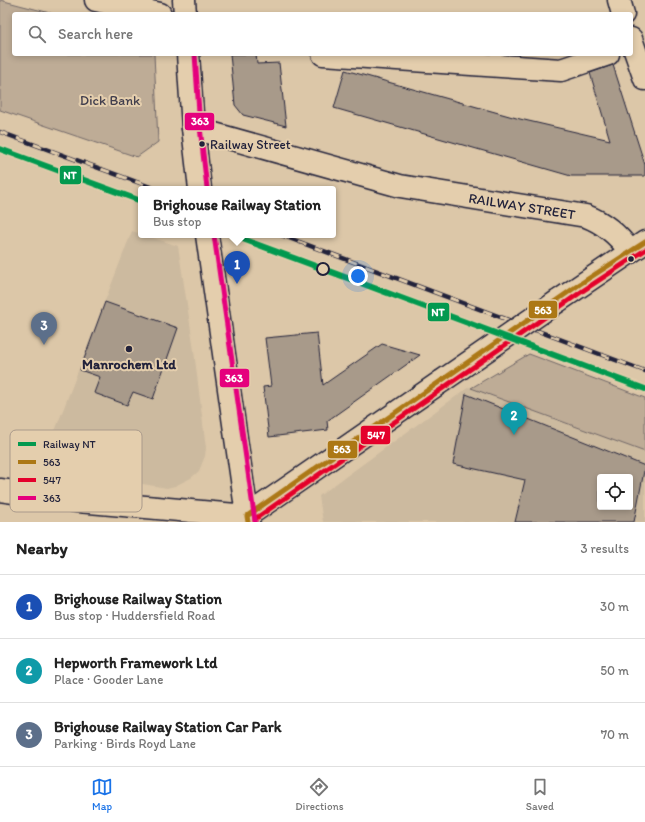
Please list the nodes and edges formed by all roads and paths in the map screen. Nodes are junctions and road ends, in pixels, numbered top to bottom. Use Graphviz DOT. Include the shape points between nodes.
graph roads {
  1 [pos="96,0"];
  2 [pos="184,0"];
  3 [pos="619,0"];
  4 [pos="151,12"];
  5 [pos="185,12"];
  6 [pos="622,12"];
  7 [pos="633,46"];
  8 [pos="188,56"];
  9 [pos="353,56"];
  10 [pos="602,56"];
  11 [pos="644,71"];
  12 [pos="193,128"];
  13 [pos="199,180"];
  14 [pos="207,238"];
  15 [pos="638,247"];
  16 [pos="0,490"];
  17 [pos="10,491"];
  18 [pos="142,508"];
  19 [pos="247,519"];
  1 -- 4 [label="street"];
  2 -- 5 [label="street"];
  3 -- 6 [label="street"];
  7 -- 11 [label="street"];
  8 -- 12 [label="street"];
  9 -- 10 [label="street" via="561,70"];
  12 -- 13 [label="street"];
  12 -- 15 [label="street, RAILWAY STREET" via="400,186 586,216 607,226"];
  14 -- 19 [label="street"];
  15 -- 19 [label="street, bridge"];
  16 -- 17 [label="street"];
  18 -- 19 [label="street"];
}
